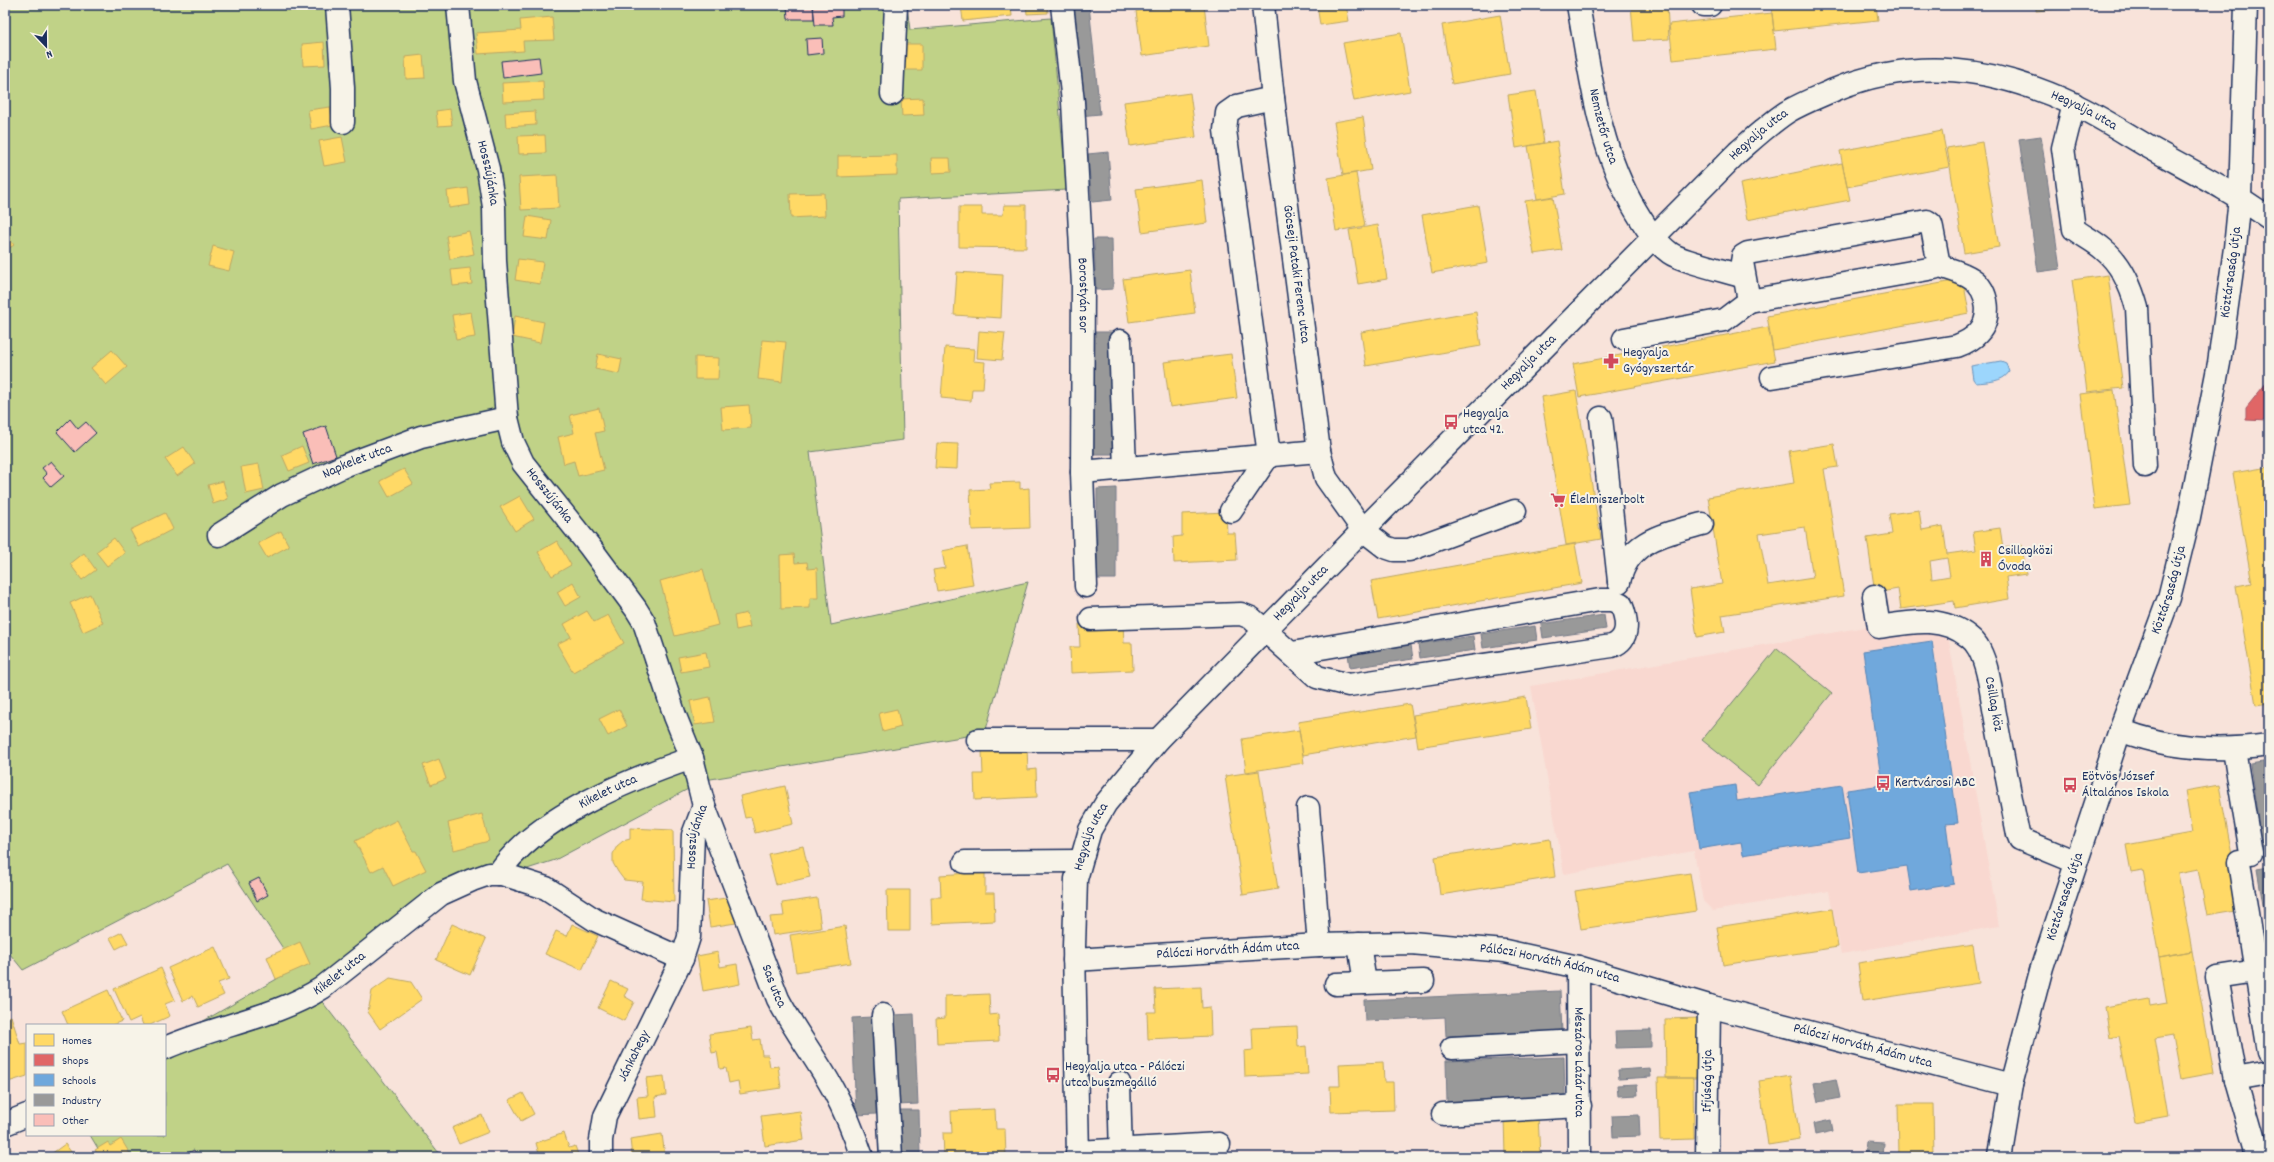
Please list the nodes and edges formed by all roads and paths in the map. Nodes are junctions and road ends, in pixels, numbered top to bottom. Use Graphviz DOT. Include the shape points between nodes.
graph roads {
  1 [pos="336,5"];
  2 [pos="458,5"];
  3 [pos="896,5"];
  4 [pos="1062,5"];
  5 [pos="1263,5"];
  6 [pos="1578,5"];
  7 [pos="1703,5"];
  8 [pos="1710,5"];
  9 [pos="2246,5"];
  10 [pos="892,94"];
  11 [pos="1273,98"];
  12 [pos="2074,104"];
  13 [pos="343,122"];
  14 [pos="2240,197"];
  15 [pos="2269,218"];
  16 [pos="1654,238"];
  17 [pos="1937,265"];
  18 [pos="1744,277"];
  19 [pos="1749,302"];
  20 [pos="1624,339"];
  21 [pos="1120,340"];
  22 [pos="1772,377"];
  23 [pos="507,418"];
  24 [pos="1601,418"];
  25 [pos="1319,451"];
  26 [pos="1269,455"];
  27 [pos="2145,466"];
  28 [pos="1125,468"];
  29 [pos="1082,472"];
  30 [pos="1231,511"];
  31 [pos="1515,511"];
  32 [pos="1702,524"];
  33 [pos="1363,530"];
  34 [pos="219,535"];
  35 [pos="1619,581"];
  36 [pos="1086,586"];
  37 [pos="1874,596"];
  38 [pos="1621,604"];
  39 [pos="1091,619"];
  40 [pos="1265,630"];
  41 [pos="1292,653"];
  42 [pos="2120,730"];
  43 [pos="978,740"];
  44 [pos="1158,740"];
  45 [pos="2269,745"];
  46 [pos="2234,750"];
  47 [pos="692,758"];
  48 [pos="704,806"];
  49 [pos="1308,808"];
  50 [pos="1080,861"];
  51 [pos="965,862"];
  52 [pos="2076,862"];
  53 [pos="498,874"];
  54 [pos="1360,944"];
  55 [pos="1319,945"];
  56 [pos="682,959"];
  57 [pos="1074,960"];
  58 [pos="1578,967"];
  59 [pos="2256,971"];
  60 [pos="1424,981"];
  61 [pos="1365,983"];
  62 [pos="1336,984"];
  63 [pos="1709,1006"];
  64 [pos="883,1015"];
  65 [pos="1579,1041"];
  66 [pos="166,1048"];
  67 [pos="1452,1048"];
  68 [pos="2269,1052"];
  69 [pos="2269,1073"];
  70 [pos="2235,1079"];
  71 [pos="1119,1083"];
  72 [pos="2011,1085"];
  73 [pos="1580,1106"];
  74 [pos="1443,1114"];
  75 [pos="26,1115"];
  76 [pos="5,1124"];
  77 [pos="1219,1144"];
  78 [pos="1121,1153"];
  79 [pos="1077,1155"];
  80 [pos="2258,1156"];
  81 [pos="601,1157"];
  82 [pos="862,1157"];
  83 [pos="891,1157"];
  84 [pos="1579,1157"];
  85 [pos="1707,1157"];
  86 [pos="1999,1157"];
  1 -- 13 [label="street" via="343,88"];
  2 -- 23 [label="street, Hosszújánka" via="465,81 488,169 494,206 495,261"];
  3 -- 10 [label="street"];
  4 -- 29 [label="street, Borostyán sor" via="1073,102 1083,285"];
  5 -- 11 [label="street, Göcseji Pataki Ferenc utca"];
  6 -- 16 [label="street, Nemzetőr utca" via="1603,136 1627,196"];
  7 -- 8 [label="street"];
  9 -- 14 [label="street, Köztársaság útja"];
  11 -- 25 [label="street, Göcseji Pataki Ferenc utca"];
  11 -- 26 [label="street" via="1237,106 1227,113 1225,130"];
  12 -- 14 [label="street, Hegyalja utca"];
  12 -- 16 [label="street, Hegyalja utca" via="2006,80 1950,69 1907,70 1860,80 1814,98 1788,112 1762,131"];
  12 -- 27 [label="street" via="2063,148 2074,229 2103,249 2117,263 2130,284 2137,308"];
  14 -- 15 [label="street, Hegyalja utca"];
  14 -- 42 [label="street, Köztársaság útja" via="2219,363 2189,517 2169,598"];
  16 -- 18 [label="street, Nemzetőr utca" via="1671,254"];
  16 -- 33 [label="street, Hegyalja utca"];
  17 -- 18 [label="street" via="1931,224 1921,222 1748,253 1742,262"];
  17 -- 19 [label="street" via="1929,270"];
  17 -- 22 [label="street" via="1972,279 1985,296 1985,322 1970,340 1957,346"];
  18 -- 19 [label="street"];
  19 -- 20 [label="street" via="1724,320"];
  21 -- 28 [label="street"];
  23 -- 34 [label="street, Napkelet utca" via="421,437 346,465 282,495"];
  23 -- 47 [label="street, Hosszújánka" via="513,442 523,463 590,547 644,622 675,716"];
  24 -- 35 [label="street"];
  25 -- 26 [label="street"];
  25 -- 33 [label="street, Göcseji Pataki Ferenc utca" via="1326,478"];
  26 -- 28 [label="street"];
  26 -- 30 [label="street"];
  28 -- 29 [label="street"];
  29 -- 36 [label="street, Borostyán sor"];
  31 -- 33 [label="street, Göcseji Pataki Ferenc utca" via="1408,550 1385,547"];
  32 -- 35 [label="street" via="1648,541 1626,560"];
  33 -- 40 [label="street, Hegyalja utca"];
  35 -- 38 [label="street"];
  37 -- 52 [label="street, Csillag köz" via="1880,627 1919,620 1934,621 1950,625 1960,631 1979,649 1988,676 2020,839"];
  38 -- 41 [label="street" via="1612,600 1600,600"];
  38 -- 41 [label="street" via="1626,616 1626,630 1623,638 1612,646 1349,686 1317,677"];
  39 -- 40 [label="street" via="1241,614 1251,618"];
  40 -- 41 [label="street"];
  40 -- 44 [label="street, Hegyalja utca"];
  42 -- 46 [label="street" via="2144,739 2180,746"];
  42 -- 52 [label="street, Köztársaság útja"];
  43 -- 44 [label="street"];
  44 -- 50 [label="street, Hegyalja utca" via="1106,803 1090,830"];
  45 -- 46 [label="street"];
  46 -- 59 [label="street"];
  47 -- 48 [label="street, Hosszújánka"];
  47 -- 53 [label="street, Kikelet utca" via="652,771 603,793 560,818 523,844 509,857"];
  48 -- 56 [label="street, Hosszújánka" via="693,835 689,937"];
  48 -- 82 [label="street, Sas utca" via="778,999 793,1028 833,1089 850,1122"];
  49 -- 55 [label="street"];
  50 -- 51 [label="street"];
  50 -- 57 [label="street, Hegyalja utca" via="1074,896"];
  52 -- 72 [label="street, Köztársaság útja" via="2042,967"];
  53 -- 56 [label="street, Kikelet utca" via="546,888 595,920"];
  53 -- 66 [label="street, Kikelet utca" via="472,880 441,894 322,988 303,1000"];
  54 -- 55 [label="street, Pálóczi Horváth Ádám utca"];
  54 -- 58 [label="street, Pálóczi Horváth Ádám utca" via="1465,946 1505,951"];
  54 -- 61 [label="street"];
  55 -- 57 [label="street, Pálóczi Horváth Ádám utca"];
  56 -- 81 [label="street, Jánkahegy" via="605,1116"];
  57 -- 79 [label="street, Hegyalja utca"];
  58 -- 63 [label="street, Pálóczi Horváth Ádám utca"];
  58 -- 65 [label="street, Mészáros Lázár utca"];
  59 -- 68 [label="street"];
  59 -- 70 [label="street" via="2217,977"];
  60 -- 61 [label="street"];
  61 -- 62 [label="street"];
  63 -- 72 [label="street, Pálóczi Horváth Ádám utca"];
  63 -- 85 [label="street, Ifjúság útja"];
  64 -- 83 [label="street"];
  65 -- 67 [label="street"];
  65 -- 73 [label="street, Mészáros Lázár utca"];
  69 -- 70 [label="street"];
  70 -- 80 [label="street"];
  71 -- 78 [label="street"];
  72 -- 86 [label="street, Köztársaság útja"];
  73 -- 74 [label="street"];
  73 -- 84 [label="street, Mészáros Lázár utca"];
  75 -- 76 [label="street"];
  77 -- 78 [label="street"];
  78 -- 79 [label="street"];
}
